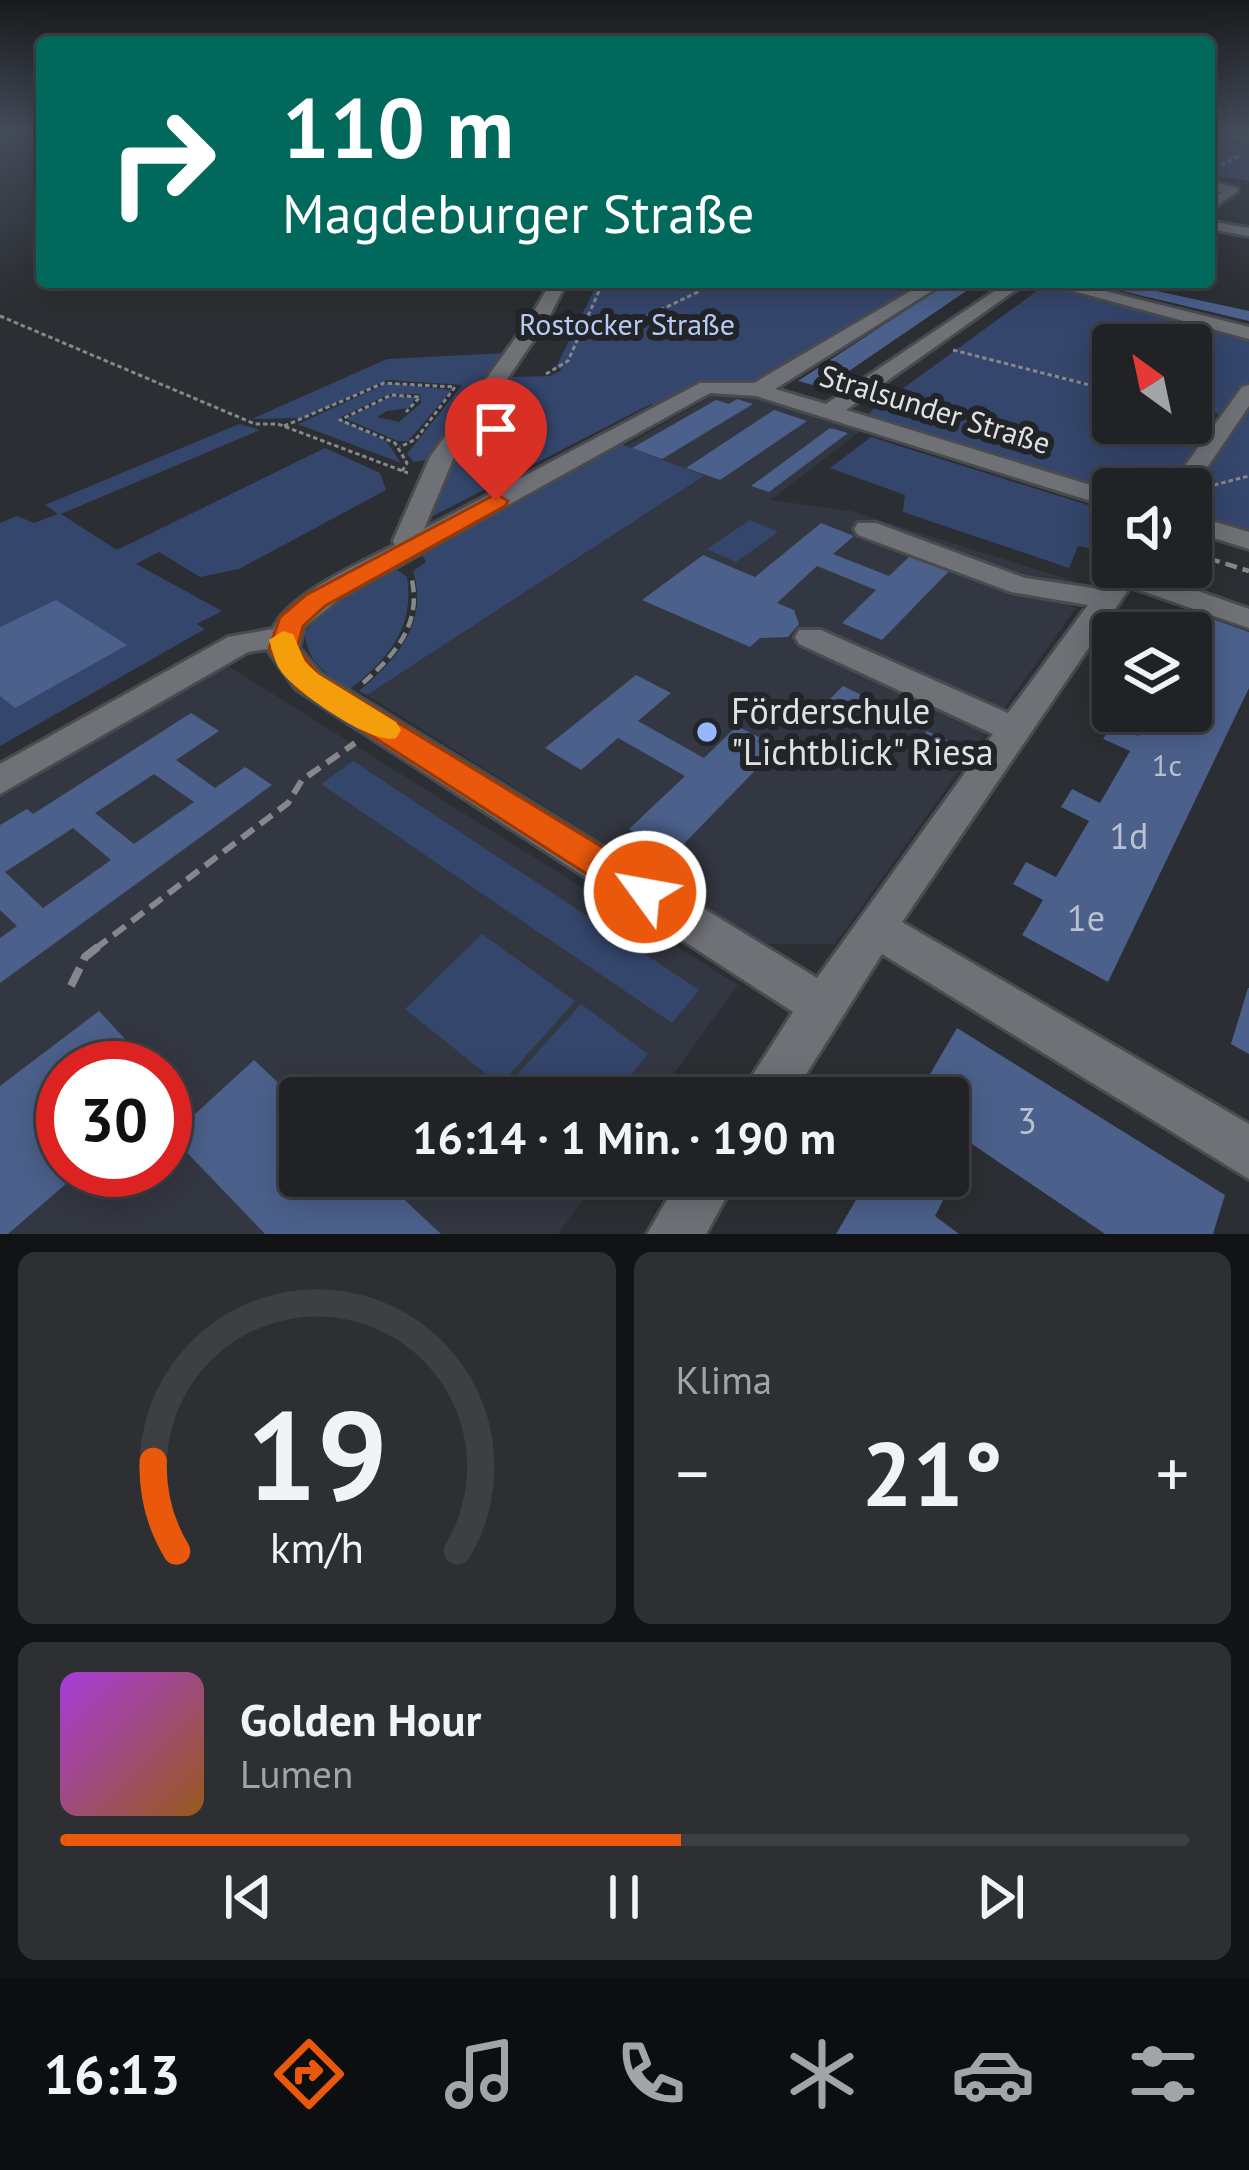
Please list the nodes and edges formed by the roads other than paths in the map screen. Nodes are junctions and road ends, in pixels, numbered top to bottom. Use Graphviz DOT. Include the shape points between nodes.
graph roads {
  1 [pos="1249,216"];
  2 [pos="1215,218"];
  3 [pos="1215,224"];
  4 [pos="1249,232"];
  5 [pos="555,288"];
  6 [pos="927,288"];
  7 [pos="1010,288"];
  8 [pos="1072,288"];
  9 [pos="1249,333"];
  10 [pos="748,387"];
  11 [pos="1249,391"];
  12 [pos="829,412"];
  13 [pos="1203,468"];
  14 [pos="1092,493"];
  15 [pos="867,529"];
  16 [pos="1212,530"];
  17 [pos="1249,541"];
  18 [pos="402,553"];
  19 [pos="1092,587"];
  20 [pos="1115,588"];
  21 [pos="1144,588"];
  22 [pos="1249,619"];
  23 [pos="283,637"];
  24 [pos="810,637"];
  25 [pos="1015,730"];
  26 [pos="0,782"];
  27 [pos="874,928"];
  28 [pos="823,1006"];
  29 [pos="777,1077"];
  30 [pos="1249,1153"];
  31 [pos="698,1197"];
  32 [pos="674,1234"];
  1 -- 2 [label="street"];
  3 -- 4 [label="street"];
  5 -- 18 [label="street" via="450,444"];
  6 -- 10 [label="street"];
  7 -- 12 [label="street"];
  8 -- 9 [label="street"];
  10 -- 12 [label="street, Stralsunder Straße"];
  10 -- 18 [label="street" via="707,387"];
  11 -- 13 [label="street"];
  12 -- 14 [label="street, Stralsunder Straße"];
  15 -- 19 [label="street" via="1022,586"];
  16 -- 17 [label="street"];
  18 -- 23 [label="street" via="316,600"];
  20 -- 25 [label="street"];
  21 -- 22 [label="street"];
  23 -- 26 [label="street" via="227,635"];
  23 -- 28 [label="street" via="292,666 340,701"];
  24 -- 25 [label="street"];
  25 -- 27 [label="street"];
  27 -- 28 [label="street"];
  27 -- 30 [label="street"];
  28 -- 29 [label="street"];
  31 -- 32 [label="street"];
}
